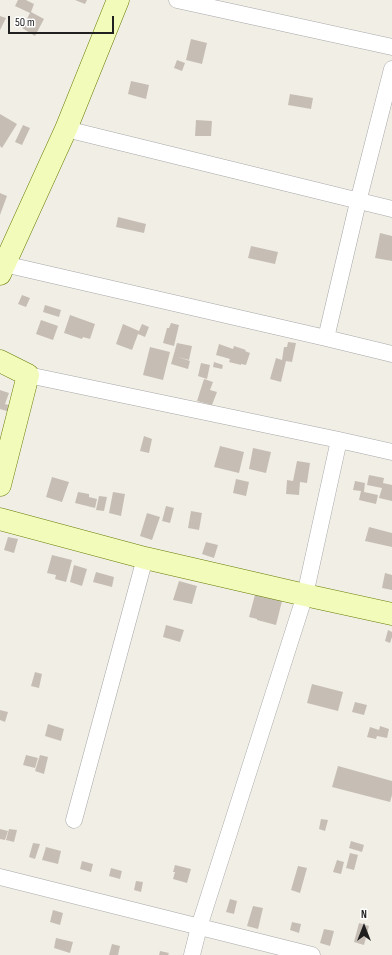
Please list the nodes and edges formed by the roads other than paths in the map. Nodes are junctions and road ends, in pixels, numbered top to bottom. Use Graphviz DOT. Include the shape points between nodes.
graph roads {
  1 [pos="118,0"];
  2 [pos="178,0"];
  3 [pos="392,47"];
  4 [pos="392,69"];
  5 [pos="66,129"];
  6 [pos="358,202"];
  7 [pos="392,210"];
  8 [pos="1,267"];
  9 [pos="326,338"];
  10 [pos="392,354"];
  11 [pos="0,361"];
  12 [pos="28,375"];
  13 [pos="339,440"];
  14 [pos="392,452"];
  15 [pos="0,485"];
  16 [pos="0,519"];
  17 [pos="145,558"];
  18 [pos="305,595"];
  19 [pos="392,614"];
  20 [pos="74,820"];
  21 [pos="0,878"];
  22 [pos="199,927"];
  23 [pos="192,955"];
  24 [pos="312,955"];
  1 -- 5 [label="street"];
  2 -- 3 [label="street"];
  4 -- 6 [label="street"];
  5 -- 6 [label="street"];
  5 -- 8 [label="street"];
  6 -- 7 [label="street"];
  6 -- 9 [label="street"];
  8 -- 9 [label="street"];
  9 -- 10 [label="street"];
  11 -- 12 [label="street"];
  12 -- 13 [label="street"];
  12 -- 15 [label="street"];
  13 -- 14 [label="street"];
  13 -- 18 [label="street"];
  16 -- 17 [label="street"];
  17 -- 18 [label="street"];
  17 -- 20 [label="street"];
  18 -- 19 [label="street"];
  18 -- 22 [label="street"];
  21 -- 22 [label="street"];
  22 -- 23 [label="street"];
  22 -- 24 [label="street"];
}
